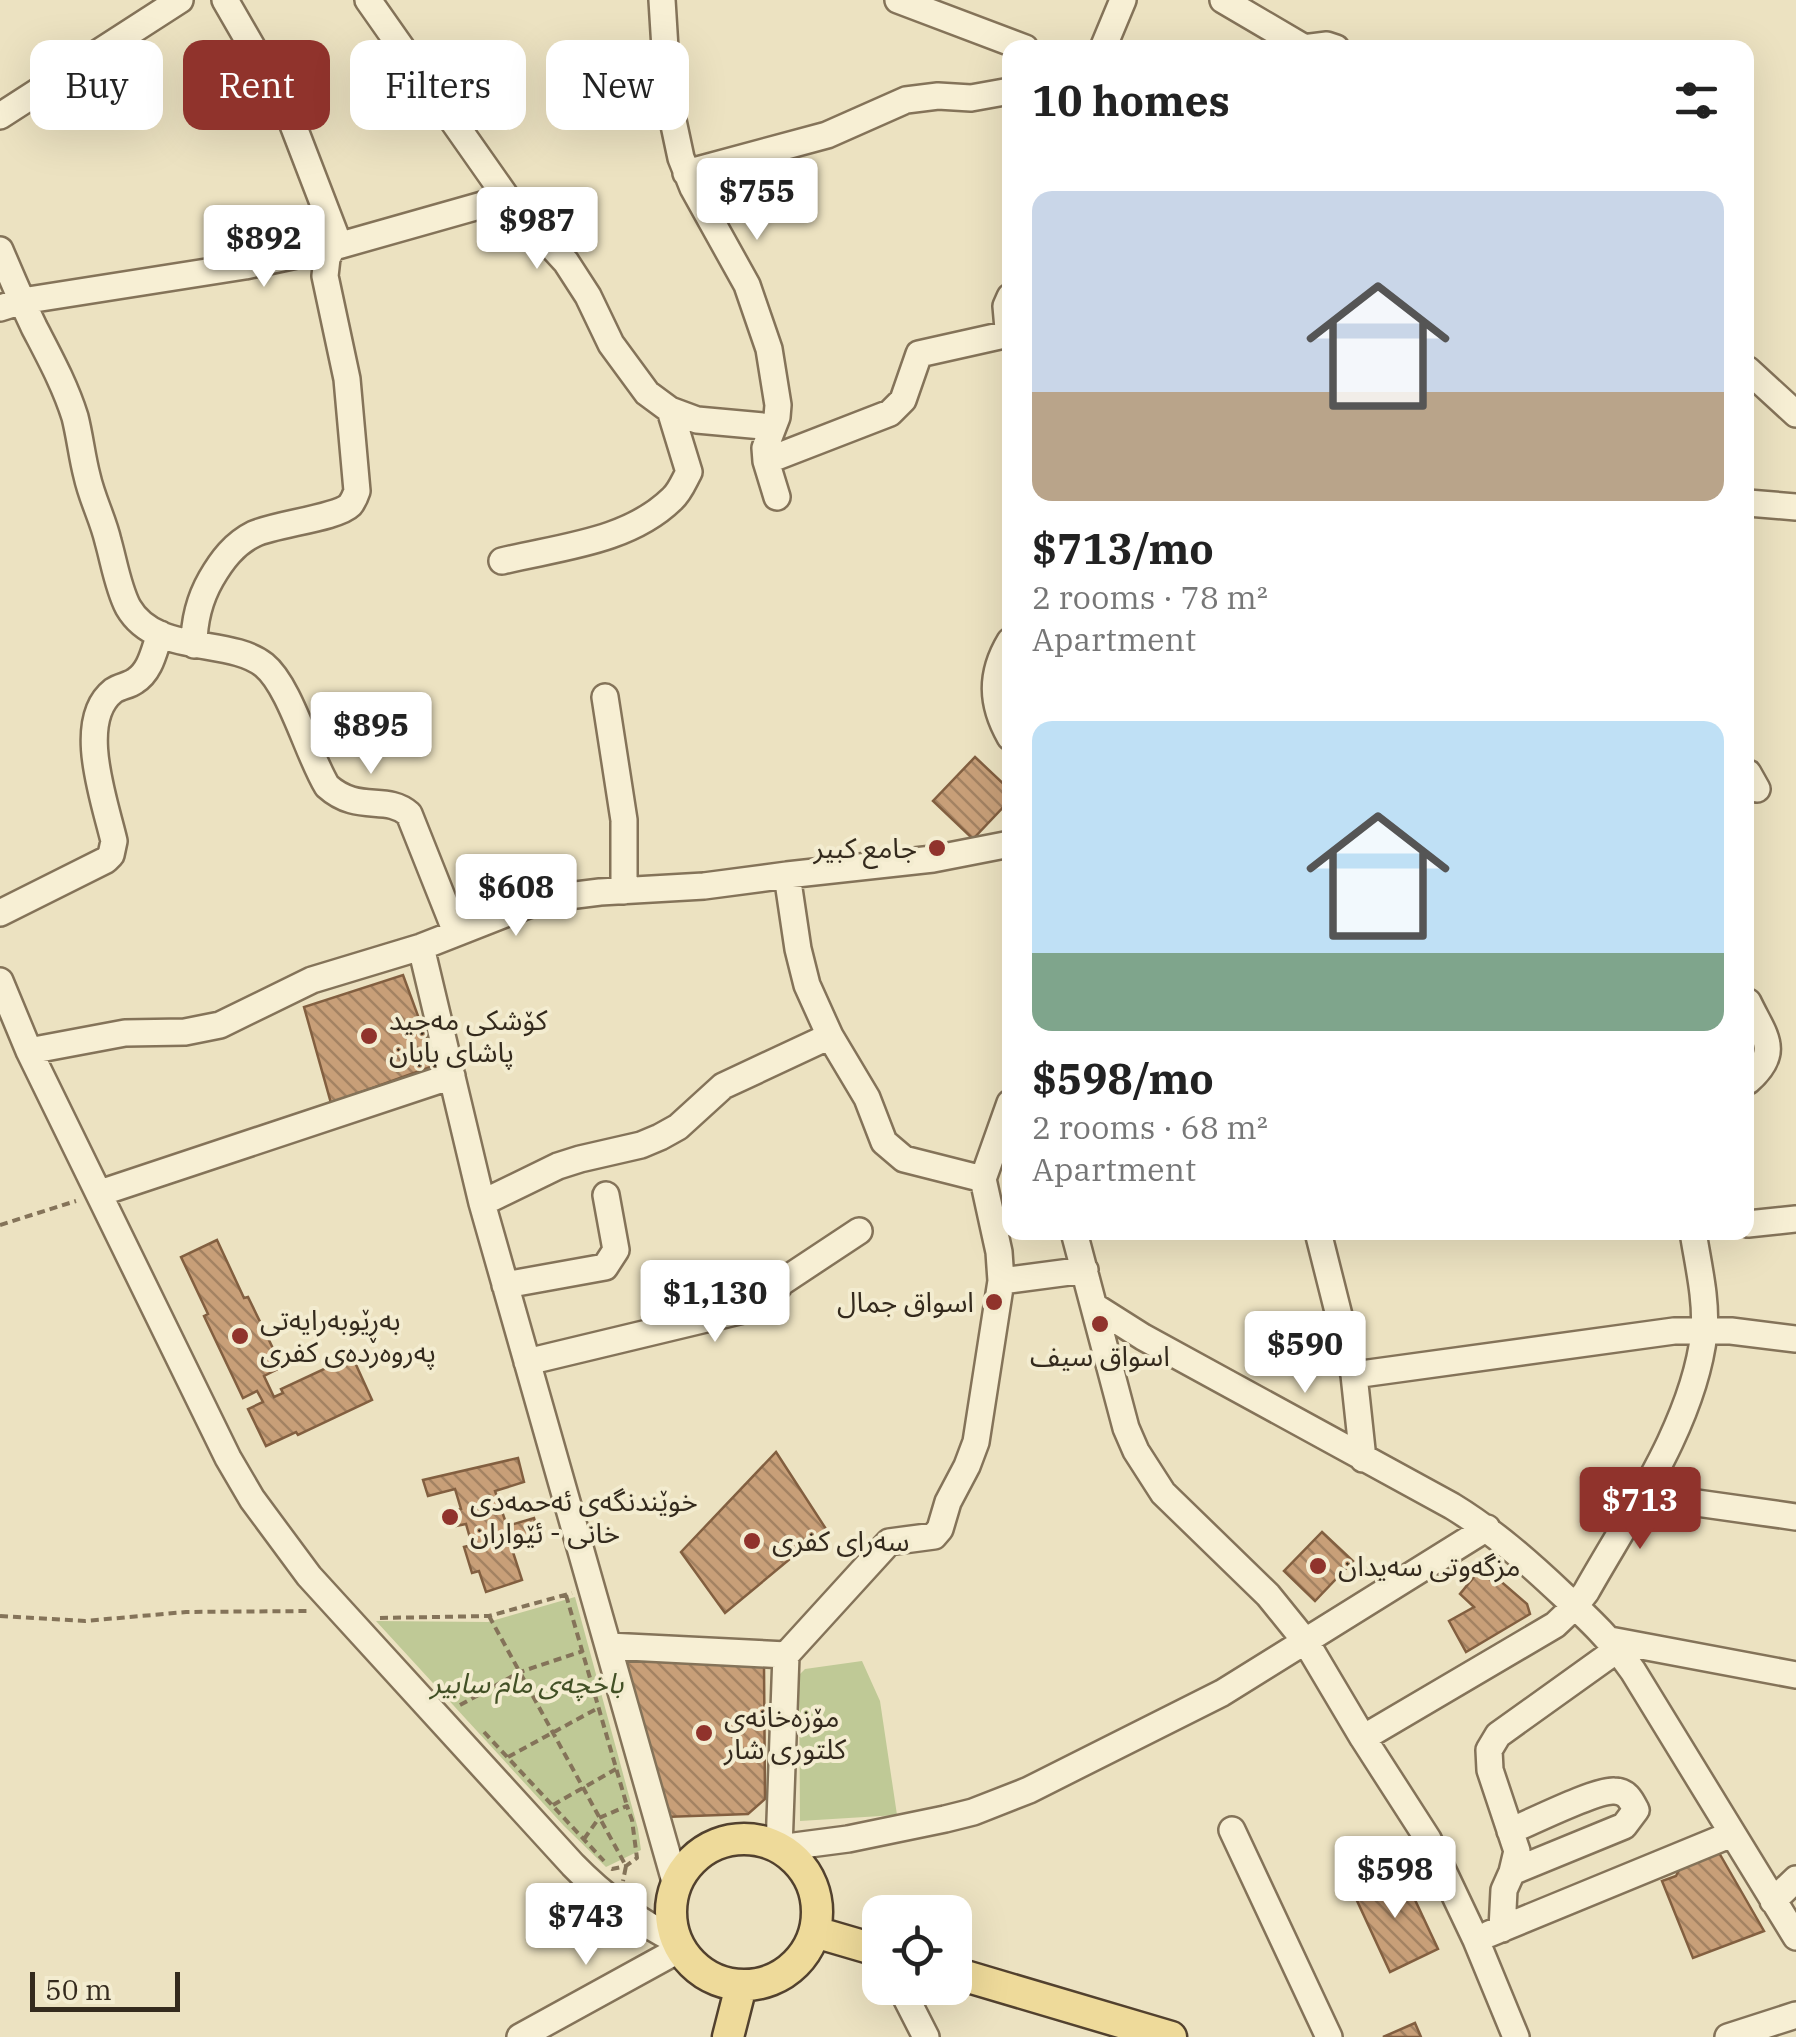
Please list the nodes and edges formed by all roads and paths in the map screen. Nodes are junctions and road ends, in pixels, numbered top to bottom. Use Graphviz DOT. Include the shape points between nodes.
graph roads {
  1 [pos="180,0"];
  2 [pos="225,0"];
  3 [pos="368,0"];
  4 [pos="662,0"];
  5 [pos="898,0"];
  6 [pos="1123,0"];
  7 [pos="1223,0"];
  8 [pos="1004,40"];
  9 [pos="1106,40"];
  10 [pos="1290,40"];
  11 [pos="0,89"];
  12 [pos="1002,92"];
  13 [pos="25,101"];
  14 [pos="0,116"];
  15 [pos="686,173"];
  16 [pos="506,198"];
  17 [pos="334,247"];
  18 [pos="0,250"];
  19 [pos="11,304"];
  20 [pos="1002,336"];
  21 [pos="1754,376"];
  22 [pos="670,410"];
  23 [pos="1796,414"];
  24 [pos="773,427"];
  25 [pos="766,461"];
  26 [pos="777,498"];
  27 [pos="1754,503"];
  28 [pos="1796,506"];
  29 [pos="502,560"];
  30 [pos="160,634"];
  31 [pos="194,645"];
  32 [pos="1002,654"];
  33 [pos="606,698"];
  34 [pos="1002,723"];
  35 [pos="1002,846"];
  36 [pos="786,874"];
  37 [pos="624,892"];
  38 [pos="0,913"];
  39 [pos="456,932"];
  40 [pos="421,946"];
  41 [pos="0,981"];
  42 [pos="1754,1015"];
  43 [pos="830,1036"];
  44 [pos="29,1051"];
  45 [pos="1754,1075"];
  46 [pos="452,1076"];
  47 [pos="1002,1126"];
  48 [pos="983,1179"];
  49 [pos="100,1193"];
  50 [pos="606,1195"];
  51 [pos="482,1203"];
  52 [pos="1796,1219"];
  53 [pos="1754,1223"];
  54 [pos="0,1225"];
  55 [pos="859,1231"];
  56 [pos="1076,1240"];
  57 [pos="1320,1240"];
  58 [pos="1694,1240"];
  59 [pos="1084,1270"];
  60 [pos="1001,1281"];
  61 [pos="505,1285"];
  62 [pos="1094,1306"];
  63 [pos="1704,1330"];
  64 [pos="1796,1339"];
  65 [pos="527,1362"];
  66 [pos="1354,1376"];
  67 [pos="1363,1459"];
  68 [pos="1640,1495"];
  69 [pos="1796,1517"];
  70 [pos="1487,1528"];
  71 [pos="579,1592"];
  72 [pos="1575,1606"];
  73 [pos="344,1615"];
  74 [pos="0,1616"];
  75 [pos="489,1616"];
  76 [pos="1306,1642"];
  77 [pos="1614,1644"];
  78 [pos="596,1649"];
  79 [pos="786,1655"];
  80 [pos="520,1672"];
  81 [pos="1796,1675"];
  82 [pos="460,1705"];
  83 [pos="598,1708"];
  84 [pos="484,1731"];
  85 [pos="552,1731"];
  86 [pos="1363,1738"];
  87 [pos="508,1757"];
  88 [pos="616,1769"];
  89 [pos="584,1788"];
  90 [pos="553,1805"];
  91 [pos="627,1806"];
  92 [pos="599,1818"];
  93 [pos="1232,1830"];
  94 [pos="1510,1831"];
  95 [pos="1732,1834"];
  96 [pos="584,1839"];
  97 [pos="780,1848"];
  98 [pos="626,1866"];
  99 [pos="1512,1872"];
  100 [pos="1796,1879"];
  101 [pos="676,1885"];
  102 [pos="1774,1900"];
  103 [pos="617,1905"];
  104 [pos="1502,1929"];
  105 [pos="815,1932"];
  106 [pos="1796,1937"];
  107 [pos="1476,1940"];
  108 [pos="678,1945"];
  109 [pos="862,1946"];
  110 [pos="972,1979"];
  111 [pos="741,1986"];
  112 [pos="910,2005"];
  113 [pos="1796,2015"];
  114 [pos="1134,2032"];
  115 [pos="520,2037"];
  116 [pos="728,2037"];
  117 [pos="926,2037"];
  118 [pos="1171,2037"];
  119 [pos="1329,2037"];
  120 [pos="1516,2037"];
  121 [pos="1728,2037"];
  1 -- 13 [label="street"];
  2 -- 17 [label="street" via="296,127"];
  3 -- 16 [label="street"];
  4 -- 15 [label="street" via="668,97"];
  5 -- 8 [label="street"];
  6 -- 9 [label="street"];
  7 -- 10 [label="street"];
  11 -- 13 [label="street"];
  12 -- 15 [label="street" via="906,100 828,135"];
  13 -- 14 [label="street"];
  15 -- 24 [label="street" via="760,316 778,394"];
  16 -- 17 [label="street"];
  16 -- 22 [label="street" via="572,270 638,383"];
  17 -- 19 [label="street"];
  17 -- 31 [label="street" via="325,276 347,380 355,497 342,510 268,529 232,549 199,603"];
  18 -- 19 [label="street"];
  19 -- 30 [label="street" via="58,373 74,414 128,606"];
  20 -- 25 [label="street" via="920,354 903,400 890,413"];
  21 -- 23 [label="street"];
  22 -- 24 [label="street" via="697,420"];
  22 -- 29 [label="street" via="689,472 676,496 612,536"];
  24 -- 25 [label="street"];
  25 -- 26 [label="street"];
  27 -- 28 [label="street"];
  30 -- 31 [label="street"];
  30 -- 38 [label="street" via="145,671 112,692 97,716 95,758 114,841 111,854"];
  31 -- 39 [label="street" via="254,658 273,673 335,793 409,814"];
  32 -- 34 [label="street" via="996,700"];
  33 -- 37 [label="street" via="624,820"];
  35 -- 36 [label="street"];
  36 -- 37 [label="street"];
  36 -- 43 [label="street" via="802,967"];
  37 -- 39 [label="street" via="552,898"];
  39 -- 40 [label="street"];
  40 -- 44 [label="street" via="312,980 220,1025"];
  40 -- 46 [label="street"];
  41 -- 44 [label="street"];
  42 -- 45 [label="street" via="1768,1054"];
  43 -- 48 [label="street" via="896,1155"];
  43 -- 51 [label="street" via="723,1086 660,1137 558,1166"];
  44 -- 49 [label="street"];
  46 -- 49 [label="street"];
  46 -- 51 [label="street"];
  47 -- 48 [label="street"];
  48 -- 60 [label="street"];
  49 -- 54 [label="path"];
  49 -- 73 [label="street" via="228,1458 280,1538"];
  50 -- 61 [label="street" via="616,1250 605,1267"];
  51 -- 61 [label="street"];
  52 -- 53 [label="street"];
  55 -- 65 [label="street" via="799,1269 756,1307"];
  56 -- 59 [label="street"];
  57 -- 66 [label="street"];
  58 -- 63 [label="street"];
  59 -- 60 [label="street"];
  59 -- 62 [label="street"];
  60 -- 79 [label="street" via="976,1442 940,1529 930,1538 889,1542"];
  61 -- 65 [label="street"];
  62 -- 67 [label="street"];
  62 -- 76 [label="street" via="1126,1428 1148,1472"];
  63 -- 64 [label="street"];
  63 -- 66 [label="street"];
  63 -- 68 [label="street" via="1680,1420"];
  65 -- 71 [label="street"];
  66 -- 67 [label="street"];
  67 -- 70 [label="street"];
  68 -- 69 [label="street"];
  68 -- 72 [label="street"];
  70 -- 72 [label="street"];
  70 -- 76 [label="street"];
  71 -- 75 [label="path"];
  71 -- 78 [label="street"];
  71 -- 78 [label="path"];
  72 -- 77 [label="street"];
  72 -- 86 [label="street" via="1544,1632"];
  73 -- 74 [label="path" via="186,1612 85,1621"];
  73 -- 75 [label="path"];
  73 -- 103 [label="street" via="572,1865"];
  75 -- 80 [label="path"];
  76 -- 86 [label="street"];
  76 -- 97 [label="street" via="1222,1694 1001,1802 945,1819"];
  77 -- 81 [label="street"];
  77 -- 94 [label="street" via="1498,1734 1489,1750"];
  77 -- 95 [label="street"];
  78 -- 79 [label="street"];
  78 -- 80 [label="path"];
  78 -- 83 [label="path"];
  78 -- 101 [label="street"];
  79 -- 97 [label="street"];
  80 -- 82 [label="path"];
  80 -- 85 [label="path"];
  83 -- 85 [label="path"];
  83 -- 88 [label="path"];
  84 -- 87 [label="path"];
  85 -- 87 [label="path"];
  85 -- 89 [label="path"];
  86 -- 107 [label="street" via="1428,1839"];
  87 -- 90 [label="path"];
  88 -- 89 [label="path"];
  88 -- 91 [label="path"];
  89 -- 90 [label="path"];
  89 -- 92 [label="path"];
  90 -- 96 [label="path"];
  91 -- 92 [label="path"];
  91 -- 98 [label="path" via="637,1858"];
  92 -- 96 [label="path"];
  92 -- 98 [label="path"];
  93 -- 119 [label="street"];
  94 -- 99 [label="street" via="1517,1851"];
  94 -- 99 [label="street" via="1598,1793 1617,1790 1636,1810 1624,1826"];
  95 -- 102 [label="street"];
  95 -- 104 [label="street"];
  96 -- 98 [label="path" via="612,1869"];
  97 -- 101 [label="main road" via="760,1840 720,1843 686,1867"];
  97 -- 105 [label="main road" via="812,1884"];
  98 -- 103 [label="path"];
  99 -- 104 [label="street"];
  100 -- 102 [label="street"];
  101 -- 108 [label="main road" via="672,1923"];
  102 -- 106 [label="street"];
  103 -- 108 [label="street"];
  104 -- 107 [label="street"];
  105 -- 109 [label="main road"];
  105 -- 111 [label="main road" via="787,1972"];
  107 -- 120 [label="street"];
  108 -- 111 [label="main road" via="706,1975"];
  108 -- 115 [label="street"];
  110 -- 114 [label="main road"];
  111 -- 116 [label="main road"];
  112 -- 117 [label="street"];
  113 -- 121 [label="street"];
  114 -- 118 [label="main road"];
}
